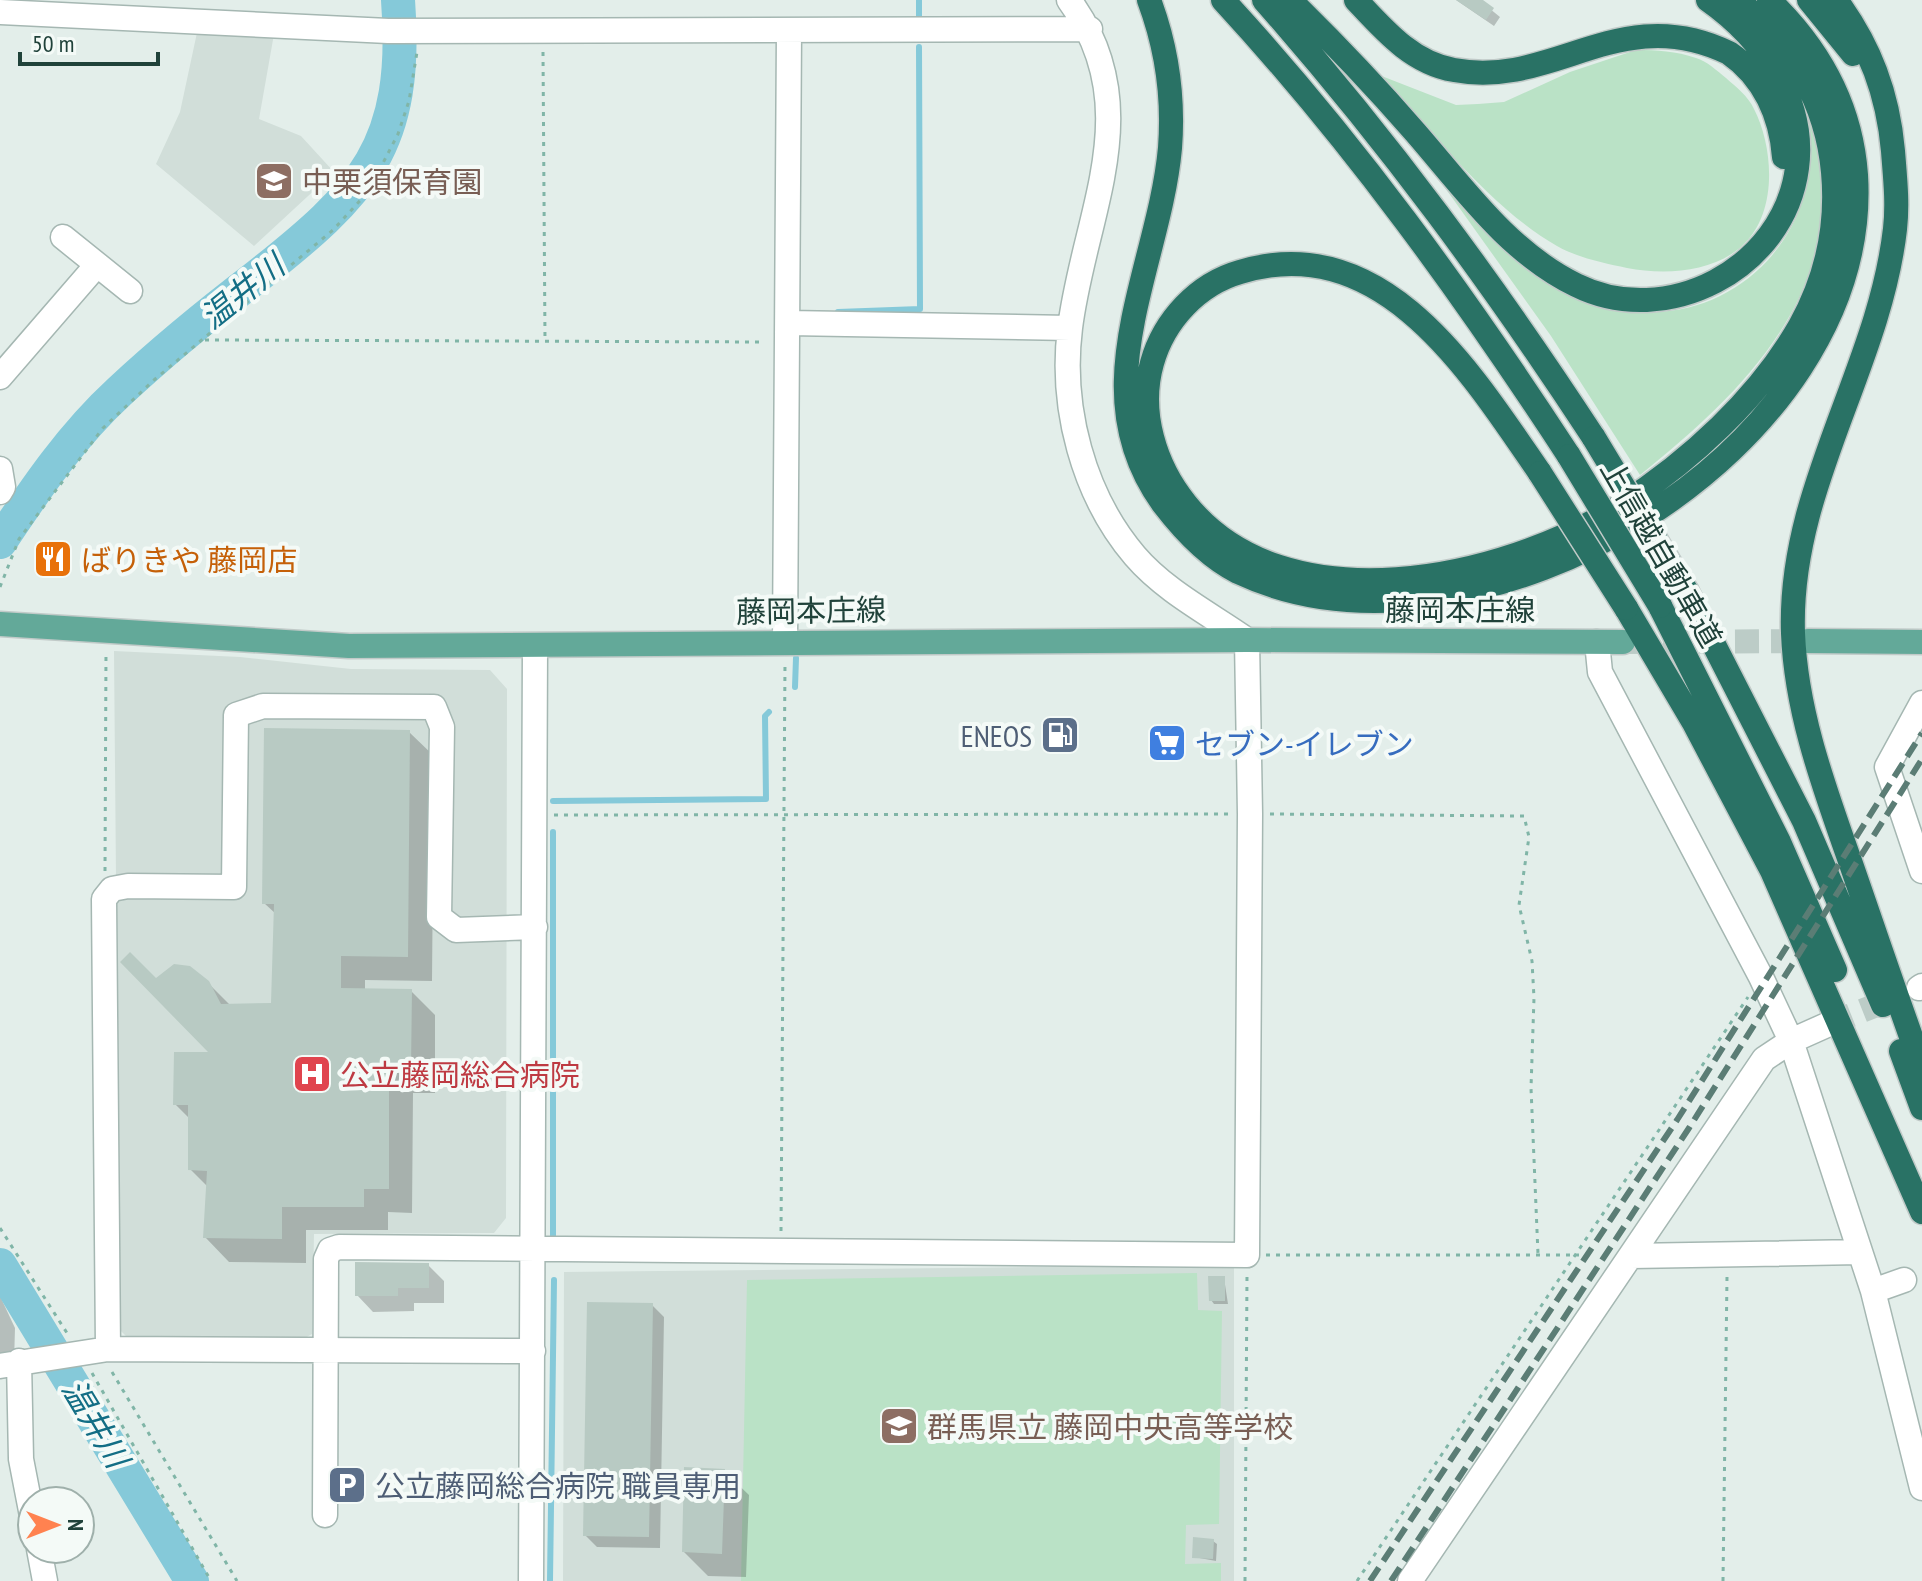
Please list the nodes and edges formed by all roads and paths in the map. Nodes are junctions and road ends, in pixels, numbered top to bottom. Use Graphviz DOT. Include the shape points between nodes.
graph roads {
  1 [pos="1069,0"];
  2 [pos="1149,0"];
  3 [pos="1223,0"];
  4 [pos="1264,0"];
  5 [pos="1290,0"];
  6 [pos="1356,0"];
  7 [pos="1708,0"];
  8 [pos="1737,0"];
  9 [pos="1769,0"];
  10 [pos="1809,0"];
  11 [pos="1836,0"];
  12 [pos="177,10"];
  13 [pos="0,12"];
  14 [pos="1090,29"];
  15 [pos="417,31"];
  16 [pos="789,31"];
  17 [pos="543,32"];
  18 [pos="1894,168"];
  19 [pos="63,237"];
  20 [pos="1759,247"];
  21 [pos="96,266"];
  22 [pos="130,291"];
  23 [pos="1070,328"];
  24 [pos="789,332"];
  25 [pos="202,340"];
  26 [pos="545,341"];
  27 [pos="0,377"];
  28 [pos="0,469"];
  29 [pos="0,492"];
  30 [pos="0,587"];
  31 [pos="0,624"];
  32 [pos="1247,640"];
  33 [pos="1808,641"];
  34 [pos="785,642"];
  35 [pos="1597,642"];
  36 [pos="1623,642"];
  37 [pos="1922,642"];
  38 [pos="535,647"];
  39 [pos="106,651"];
  40 [pos="1922,703"];
  41 [pos="1250,814"];
  42 [pos="534,815"];
  43 [pos="784,815"];
  44 [pos="1922,871"];
  45 [pos="105,875"];
  46 [pos="535,927"];
  47 [pos="1761,977"];
  48 [pos="1829,1024"];
  49 [pos="1791,1041"];
  50 [pos="1922,1067"];
  51 [pos="1922,1108"];
  52 [pos="1922,1211"];
  53 [pos="0,1228"];
  54 [pos="534,1247"];
  55 [pos="781,1251"];
  56 [pos="1860,1252"];
  57 [pos="1538,1254"];
  58 [pos="1727,1254"];
  59 [pos="1247,1255"];
  60 [pos="1579,1255"];
  61 [pos="1631,1256"];
  62 [pos="1904,1280"];
  63 [pos="1873,1291"];
  64 [pos="108,1349"];
  65 [pos="326,1349"];
  66 [pos="533,1351"];
  67 [pos="80,1356"];
  68 [pos="9,1363"];
  69 [pos="26,1485"];
  70 [pos="1922,1488"];
  71 [pos="325,1515"];
  72 [pos="236,1579"];
  73 [pos="211,1581"];
  74 [pos="228,1581"];
  75 [pos="531,1581"];
  76 [pos="1245,1581"];
  77 [pos="1357,1581"];
  78 [pos="1410,1581"];
  79 [pos="1723,1581"];
  1 -- 14 [label="street"];
  2 -- 9 [label="highway" via="1167,57 1171,120 1163,189 1127,358 1128,413 1143,467 1155,492 1190,535 1233,569 1310,595 1365,601 1484,585 1603,542 1662,507 1712,465 1804,363 1822,335 1846,276 1856,221 1855,163 1831,78 1799,30"];
  3 -- 52 [label="highway, 上信越自動車道, bridge" via="1430,251 1569,456 1660,606 1726,731 1829,955"];
  4 -- 51 [label="highway, 上信越自動車道, bridge" via="1455,232 1594,438 1687,592 1804,821 1854,931"];
  5 -- 20 [label="highway" via="1512,241 1577,286 1620,299 1686,295 1725,277"];
  6 -- 20 [label="highway" via="1400,45 1436,66 1457,71 1499,70 1631,27 1677,29 1719,45 1755,75 1781,135 1784,178"];
  7 -- 20 [label="highway" via="1768,58 1795,121 1797,168 1792,190 1773,231"];
  8 -- 52 [label="highway, bridge" via="1783,44 1814,95 1825,124 1834,184 1831,241 1801,324 1767,373 1696,447 1618,507 1525,550 1423,576 1324,578 1273,565 1208,528 1173,488 1152,439 1147,387 1152,362 1188,302 1229,275 1274,264 1346,274 1392,297 1432,330 1473,377 1540,473 1626,608 1694,723 1772,871"];
  10 -- 18 [label="highway" via="1837,31 1867,80"];
  11 -- 18 [label="highway" via="1860,36 1881,84"];
  12 -- 13 [label="street"];
  12 -- 15 [label="street"];
  14 -- 16 [label="street"];
  14 -- 23 [label="street" via="1102,61 1107,138 1103,182"];
  15 -- 17 [label="street"];
  15 -- 25 [label="path" via="409,101 368,192 321,241"];
  16 -- 17 [label="street"];
  16 -- 24 [label="street"];
  17 -- 26 [label="path"];
  18 -- 50 [label="highway" via="1890,258 1812,495 1798,563 1793,631 1802,701 1822,780"];
  19 -- 21 [label="street"];
  21 -- 22 [label="street"];
  21 -- 27 [label="street"];
  23 -- 24 [label="street"];
  23 -- 32 [label="street" via="1072,422 1104,511 1136,556 1176,592"];
  24 -- 26 [label="path"];
  24 -- 34 [label="street"];
  25 -- 26 [label="path"];
  25 -- 30 [label="path" via="103,428 19,539"];
  28 -- 29 [label="street"];
  31 -- 38 [label="main road, 藤岡本庄線" via="349,646"];
  32 -- 34 [label="main road, 藤岡本庄線"];
  32 -- 35 [label="main road, 藤岡本庄線"];
  32 -- 41 [label="street"];
  33 -- 37 [label="main road"];
  34 -- 38 [label="main road, 藤岡本庄線"];
  34 -- 43 [label="path"];
  35 -- 36 [label="main road, 藤岡本庄線"];
  35 -- 47 [label="street" via="1600,672"];
  38 -- 42 [label="street"];
  39 -- 45 [label="path"];
  40 -- 44 [label="street" via="1887,767"];
  41 -- 43 [label="path"];
  41 -- 57 [label="path" via="1524,816 1529,837 1519,905 1532,961"];
  41 -- 59 [label="street"];
  42 -- 43 [label="path"];
  42 -- 46 [label="street"];
  43 -- 55 [label="path"];
  46 -- 54 [label="street"];
  46 -- 64 [label="street" via="456,930 439,917 442,727 434,707 263,706 236,715 234,887 128,886 112,889 104,899"];
  47 -- 49 [label="street"];
  47 -- 60 [label="path"];
  48 -- 49 [label="street"];
  49 -- 56 [label="street"];
  49 -- 61 [label="street" via="1764,1059"];
  53 -- 67 [label="path"];
  54 -- 55 [label="street"];
  54 -- 65 [label="street" via="330,1250"];
  54 -- 66 [label="street"];
  55 -- 59 [label="street"];
  56 -- 58 [label="street"];
  56 -- 63 [label="street"];
  57 -- 59 [label="path"];
  57 -- 60 [label="path"];
  58 -- 61 [label="street"];
  58 -- 79 [label="path"];
  59 -- 76 [label="path"];
  60 -- 77 [label="path"];
  61 -- 78 [label="street"];
  62 -- 63 [label="street"];
  63 -- 70 [label="street"];
  64 -- 65 [label="street"];
  64 -- 67 [label="street"];
  64 -- 72 [label="path" via="111,1370"];
  65 -- 66 [label="street"];
  65 -- 71 [label="street"];
  66 -- 75 [label="street"];
  67 -- 68 [label="street"];
  67 -- 73 [label="path"];
  68 -- 69 [label="street"];
  72 -- 74 [label="path"];
}
